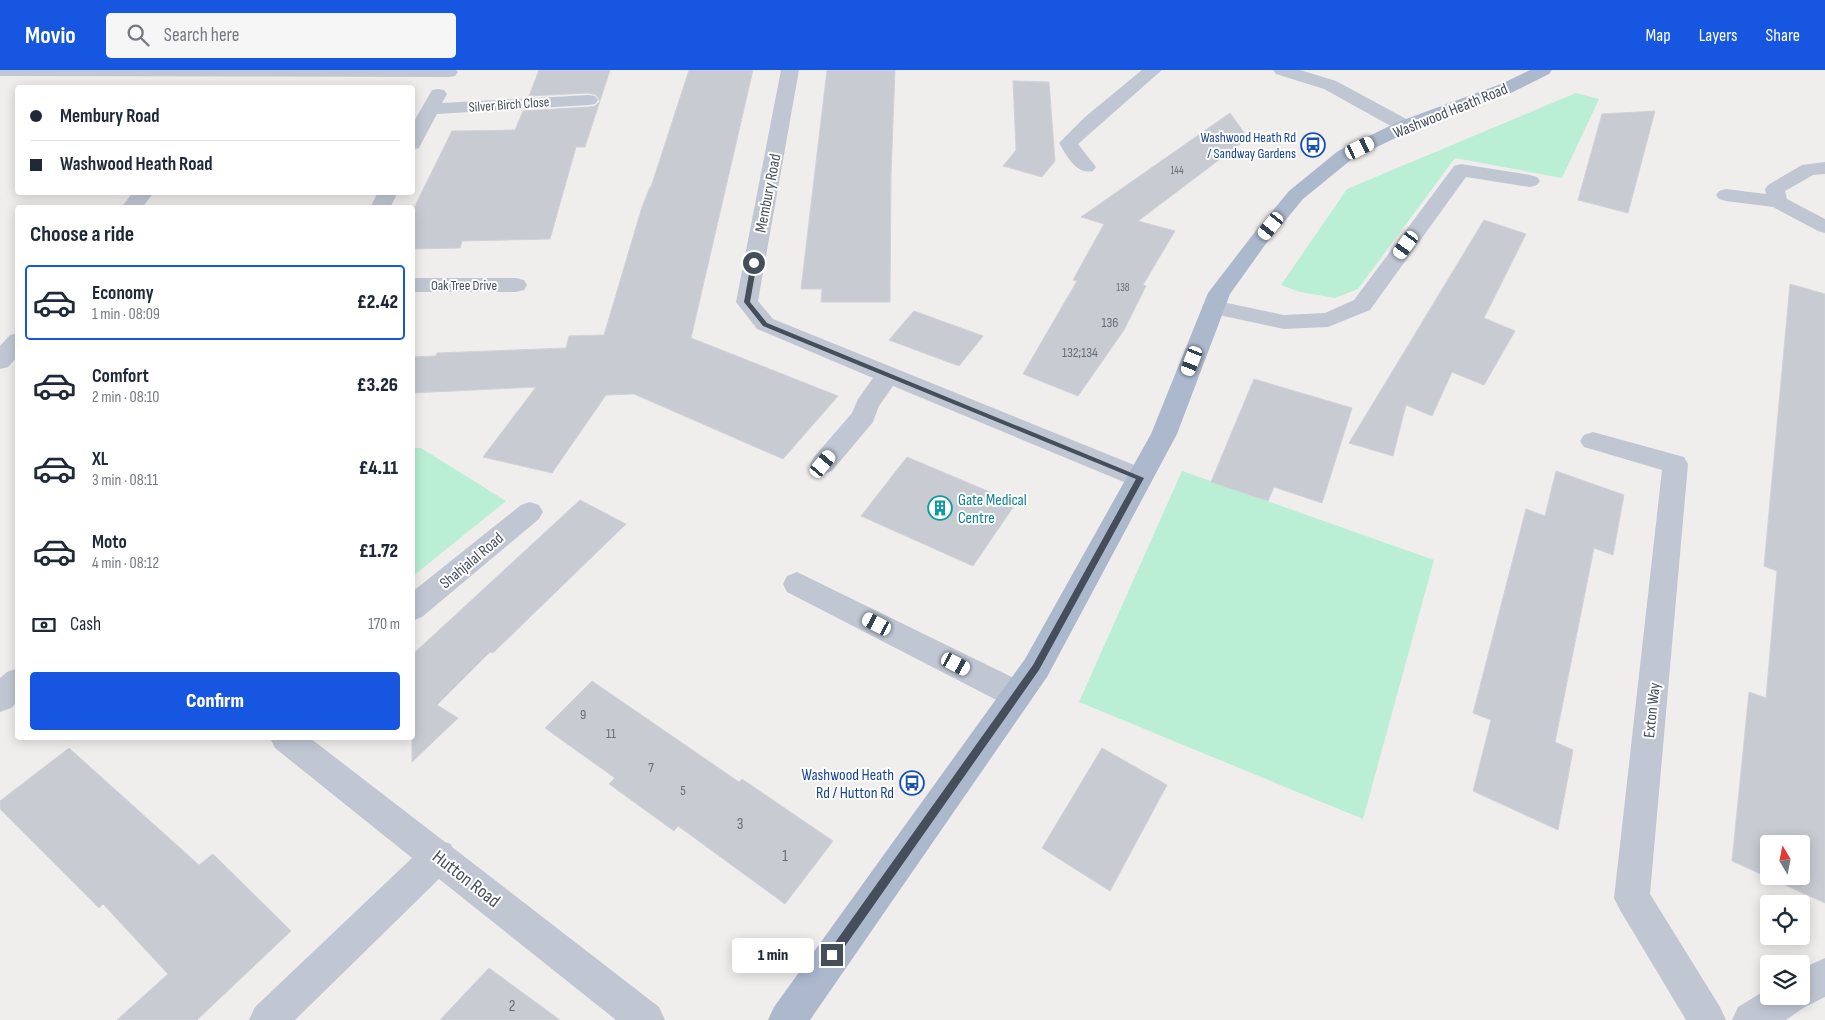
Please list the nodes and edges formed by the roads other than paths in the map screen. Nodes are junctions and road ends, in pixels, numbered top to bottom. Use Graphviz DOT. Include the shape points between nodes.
graph roads {
  1 [pos="790,70"];
  2 [pos="1154,70"];
  3 [pos="1282,70"];
  4 [pos="1543,70"];
  5 [pos="248,71"];
  6 [pos="450,71"];
  7 [pos="0,72"];
  8 [pos="236,85"];
  9 [pos="589,100"];
  10 [pos="430,109"];
  11 [pos="1405,126"];
  12 [pos="415,138"];
  13 [pos="1086,166"];
  14 [pos="1825,168"];
  15 [pos="1530,182"];
  16 [pos="142,195"];
  17 [pos="1726,195"];
  18 [pos="1778,202"];
  19 [pos="133,205"];
  20 [pos="1825,227"];
  21 [pos="415,285"];
  22 [pos="516,285"];
  23 [pos="1213,307"];
  24 [pos="15,344"];
  25 [pos="0,361"];
  26 [pos="888,375"];
  27 [pos="1593,441"];
  28 [pos="823,464"];
  29 [pos="1140,478"];
  30 [pos="530,512"];
  31 [pos="796,584"];
  32 [pos="415,607"];
  33 [pos="15,683"];
  34 [pos="1017,695"];
  35 [pos="0,698"];
  36 [pos="289,740"];
  37 [pos="439,856"];
  38 [pos="1825,976"];
  39 [pos="1810,985"];
  40 [pos="1776,1005"];
  41 [pos="268,1020"];
  42 [pos="646,1020"];
  43 [pos="786,1020"];
  44 [pos="1707,1020"];
  45 [pos="1751,1020"];
  1 -- 26 [label="street, Membury Road" via="747,302 765,324"];
  2 -- 13 [label="street" via="1068,143"];
  3 -- 11 [label="street" via="1330,85"];
  4 -- 11 [label="main road, Washwood Heath Road" via="1507,88"];
  5 -- 6 [label="street"];
  5 -- 7 [label="street"];
  5 -- 8 [label="street"];
  6 -- 10 [label="street"];
  9 -- 10 [label="street, Silver Birch Close"];
  10 -- 12 [label="street"];
  11 -- 23 [label="main road, Washwood Heath Road" via="1345,155 1296,195 1219,293"];
  14 -- 18 [label="street" via="1809,169 1775,188"];
  15 -- 23 [label="street" via="1461,170 1362,305 1328,320 1284,322"];
  16 -- 19 [label="street"];
  17 -- 18 [label="street"];
  18 -- 20 [label="street"];
  21 -- 22 [label="street, Oak Tree Drive"];
  23 -- 29 [label="main road, Washwood Heath Road" via="1164,434"];
  24 -- 25 [label="street"];
  26 -- 28 [label="street" via="867,405 864,416"];
  26 -- 29 [label="street, Membury Road"];
  27 -- 44 [label="street, Exton Way" via="1675,464 1632,898"];
  29 -- 34 [label="main road, Washwood Heath Road" via="1036,668"];
  30 -- 32 [label="street, Shahjalal Road"];
  31 -- 34 [label="street"];
  33 -- 35 [label="street"];
  34 -- 43 [label="main road, Washwood Heath Road"];
  36 -- 37 [label="street, Hutton Road"];
  37 -- 41 [label="street"];
  37 -- 42 [label="street, Hutton Road"];
  38 -- 39 [label="street"];
  40 -- 45 [label="street"];
}
